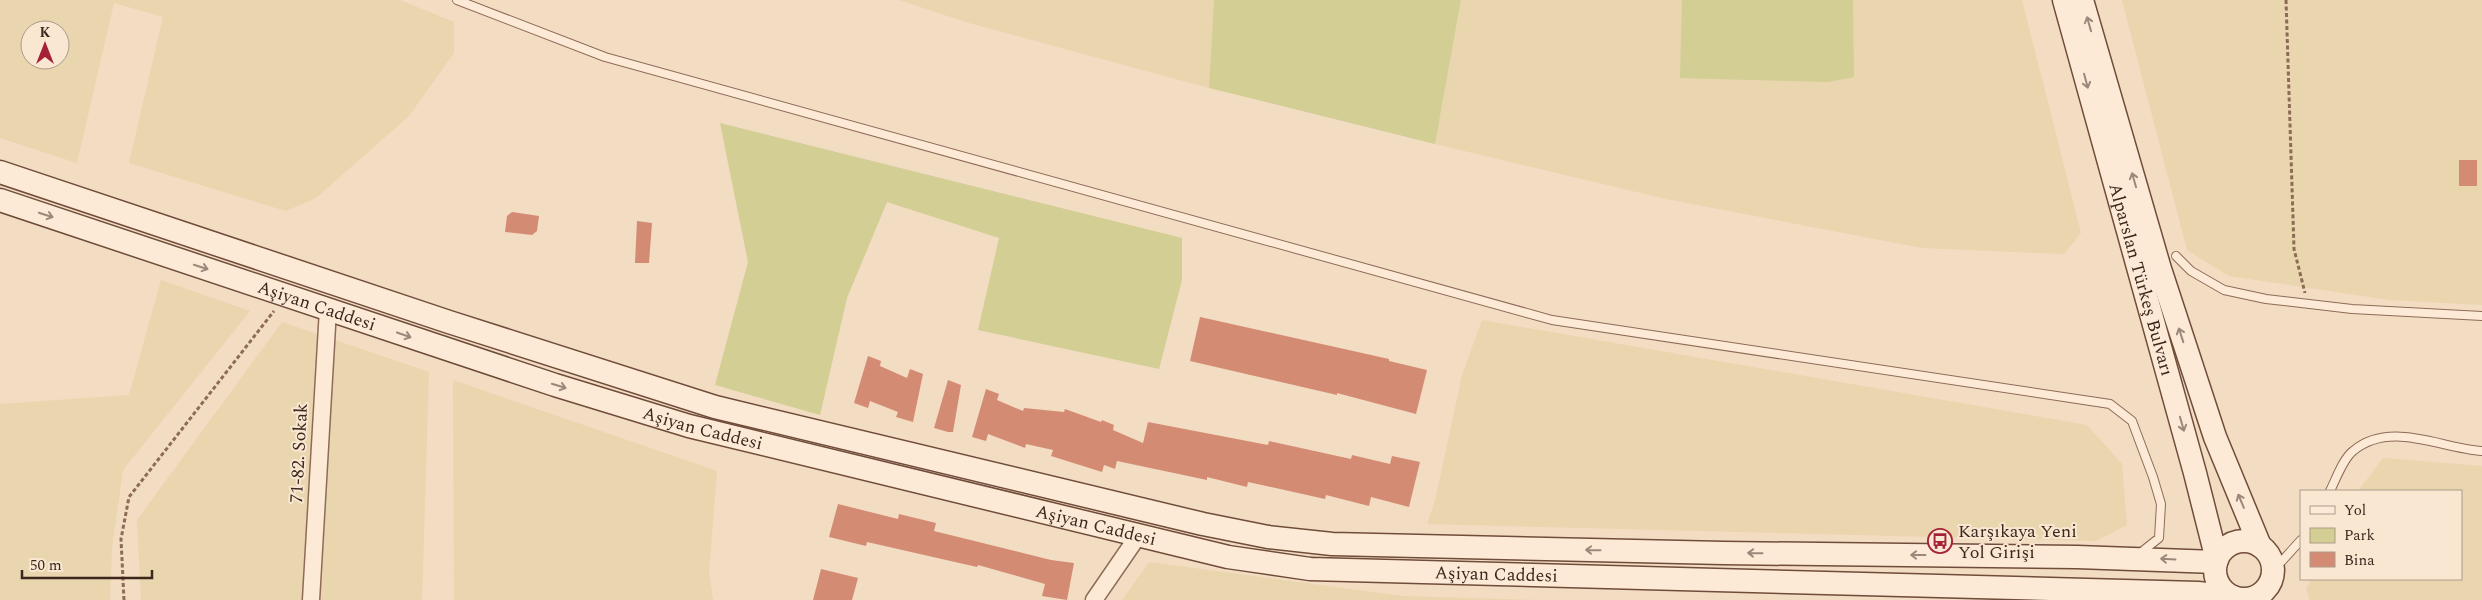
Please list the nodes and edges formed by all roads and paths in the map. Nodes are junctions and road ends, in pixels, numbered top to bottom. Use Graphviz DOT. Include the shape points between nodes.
graph roads {
  1 [pos="457,0"];
  2 [pos="2064,0"];
  3 [pos="2082,0"];
  4 [pos="2286,0"];
  5 [pos="0,172"];
  6 [pos="0,200"];
  7 [pos="2176,256"];
  8 [pos="286,295"];
  9 [pos="2308,304"];
  10 [pos="328,309"];
  11 [pos="2482,316"];
  12 [pos="2482,451"];
  13 [pos="2331,490"];
  14 [pos="1138,536"];
  15 [pos="2300,541"];
  16 [pos="2134,558"];
  17 [pos="2216,561"];
  18 [pos="2269,573"];
  19 [pos="2236,598"];
  20 [pos="124,600"];
  21 [pos="311,600"];
  22 [pos="1094,600"];
  1 -- 16 [label="lane" via="605,57 1552,320 2110,404 2132,421 2161,504 2159,538"];
  2 -- 17 [label="street, Alparslan Türkeş Bulvarı, one-way" via="2195,473"];
  18 -- 3 [label="street, Alparslan Türkeş Bulvarı, one-way" via="2214,437 2160,269"];
  4 -- 9 [label="path" via="2294,249"];
  16 -- 5 [label="street, Aşiyan Caddesi, one-way" via="1723,553 1352,544 1268,537 715,407"];
  6 -- 8 [label="street, Aşiyan Caddesi, one-way"];
  7 -- 9 [label="lane" via="2191,271 2224,290"];
  8 -- 10 [label="street, Aşiyan Caddesi"];
  8 -- 20 [label="path" via="129,497 121,538"];
  9 -- 11 [label="lane"];
  10 -- 14 [label="street, Aşiyan Caddesi, one-way" via="689,426"];
  10 -- 21 [label="street, 71-82. Sokak"];
  12 -- 13 [label="lane" via="2415,438 2375,438 2351,452"];
  14 -- 19 [label="street, Aşiyan Caddesi" via="1228,557 1310,569 2179,592"];
  14 -- 22 [label="street"];
  15 -- 18 [label="lane"];
  17 -- 16 [label="street, Aşiyan Caddesi, one-way"];
  17 -- 18 [label="street" via="2222,551 2235,542 2246,541"];
  17 -- 19 [label="street" via="2217,581 2223,590"];
  18 -- 19 [label="street" via="2258,595"];
}
